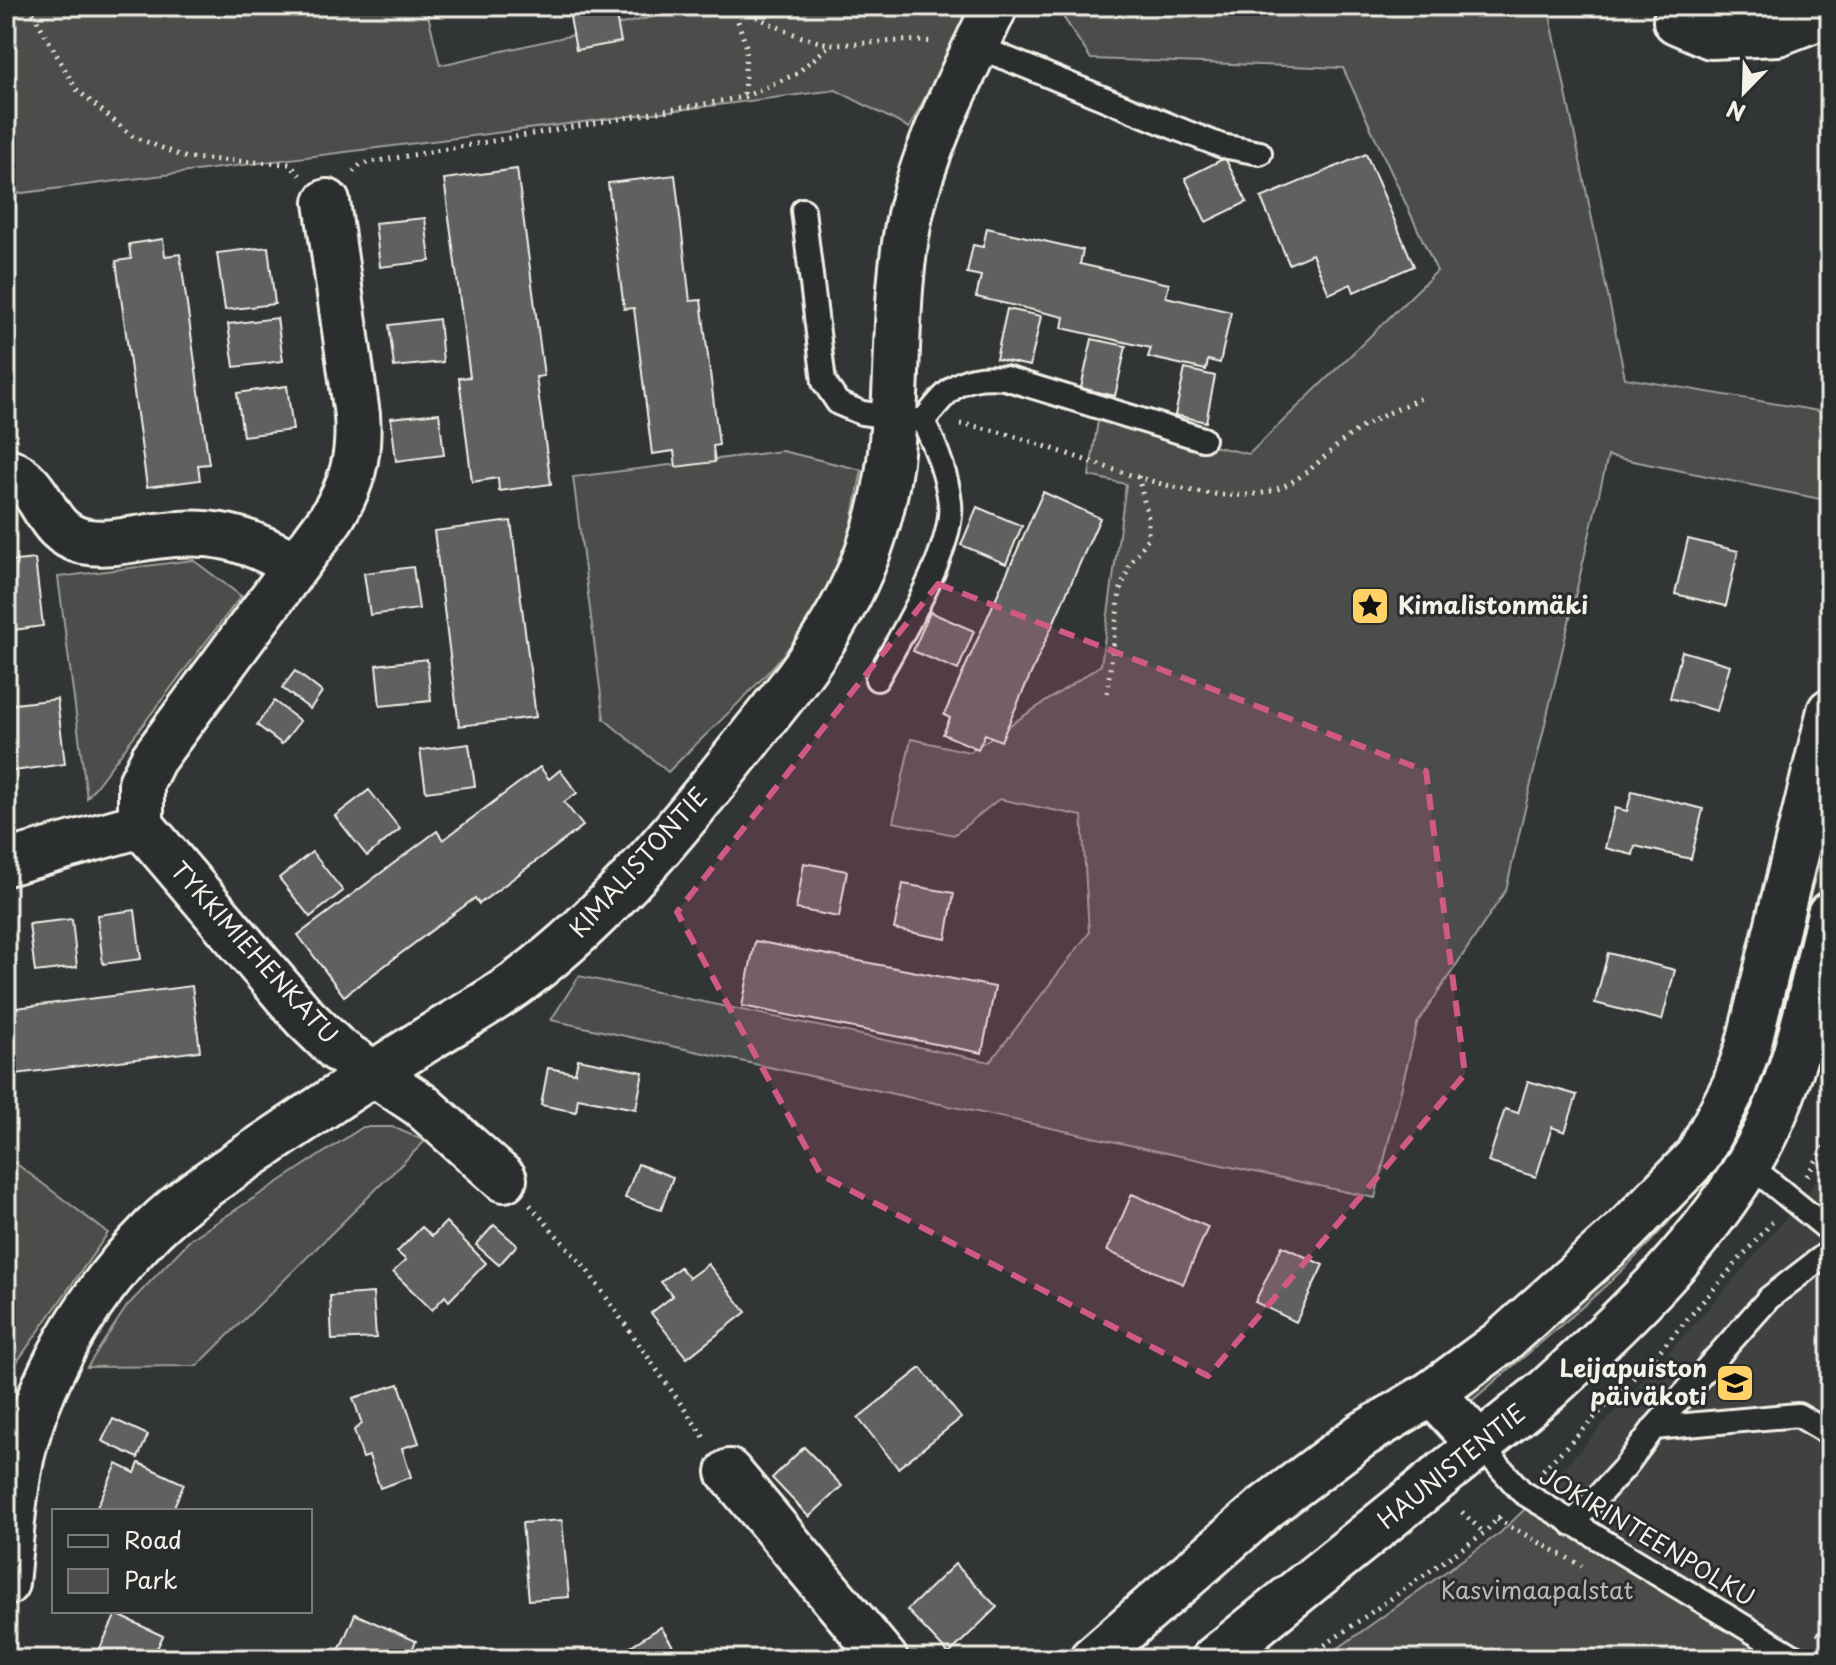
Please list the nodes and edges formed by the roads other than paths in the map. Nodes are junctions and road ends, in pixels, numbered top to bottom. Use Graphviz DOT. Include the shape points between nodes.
graph roads {
  1 [pos="995,6"];
  2 [pos="1830,13"];
  3 [pos="1676,21"];
  4 [pos="976,46"];
  5 [pos="1260,153"];
  6 [pos="327,202"];
  7 [pos="803,210"];
  8 [pos="908,420"];
  9 [pos="1203,439"];
  10 [pos="6,470"];
  11 [pos="296,565"];
  12 [pos="877,679"];
  13 [pos="1830,711"];
  14 [pos="141,825"];
  15 [pos="6,863"];
  16 [pos="1830,914"];
  17 [pos="374,1072"];
  18 [pos="1748,1164"];
  19 [pos="504,1179"];
  20 [pos="1830,1231"];
  21 [pos="1830,1251"];
  22 [pos="1432,1393"];
  23 [pos="1654,1428"];
  24 [pos="1830,1434"];
  25 [pos="1481,1446"];
  26 [pos="729,1472"];
  27 [pos="1572,1524"];
  28 [pos="6,1583"];
  29 [pos="885,1659"];
  30 [pos="1092,1659"];
  31 [pos="1214,1659"];
  32 [pos="1798,1659"];
  1 -- 4 [label="street, KIMALISTONTIE"];
  2 -- 3 [label="street" via="1778,33 1711,36"];
  4 -- 5 [label="lane" via="1222,146"];
  4 -- 8 [label="street, KIMALISTONTIE" via="926,161 900,267"];
  6 -- 11 [label="street" via="359,441 346,495"];
  7 -- 8 [label="lane" via="824,382 838,403 862,413"];
  8 -- 9 [label="lane" via="976,375 1005,378"];
  8 -- 12 [label="lane" via="939,454 951,506 943,544 915,611"];
  8 -- 17 [label="street, KIMALISTONTIE" via="842,614 770,713 622,889 568,942 518,983"];
  10 -- 11 [label="street" via="25,478 63,534 82,541 204,533 236,536"];
  11 -- 14 [label="street" via="153,759 141,783"];
  13 -- 22 [label="street" via="1748,1047 1735,1085 1698,1156 1625,1231 1500,1343"];
  14 -- 15 [label="street"];
  14 -- 17 [label="street, TYKKIMIEHENKATU" via="305,1018 337,1049"];
  16 -- 18 [label="street, HAUNISTENTIE" via="1785,1084"];
  17 -- 19 [label="street, TYKKIMIEHENKATU" via="421,1105"];
  17 -- 28 [label="street, KIMALISTONTIE" via="187,1199 153,1229 107,1284 46,1383 24,1446"];
  18 -- 20 [label="lane"];
  18 -- 25 [label="street, HAUNISTENTIE" via="1700,1236 1598,1344"];
  21 -- 23 [label="lane" via="1769,1298"];
  22 -- 25 [label="street"];
  22 -- 30 [label="street" via="1362,1435 1266,1507"];
  23 -- 24 [label="lane" via="1798,1415"];
  23 -- 27 [label="lane"];
  25 -- 27 [label="lane, JOKIRINTEENPOLKU" via="1522,1492"];
  25 -- 31 [label="street, HAUNISTENTIE"];
  26 -- 29 [label="street"];
  27 -- 32 [label="lane, JOKIRINTEENPOLKU"];
}
